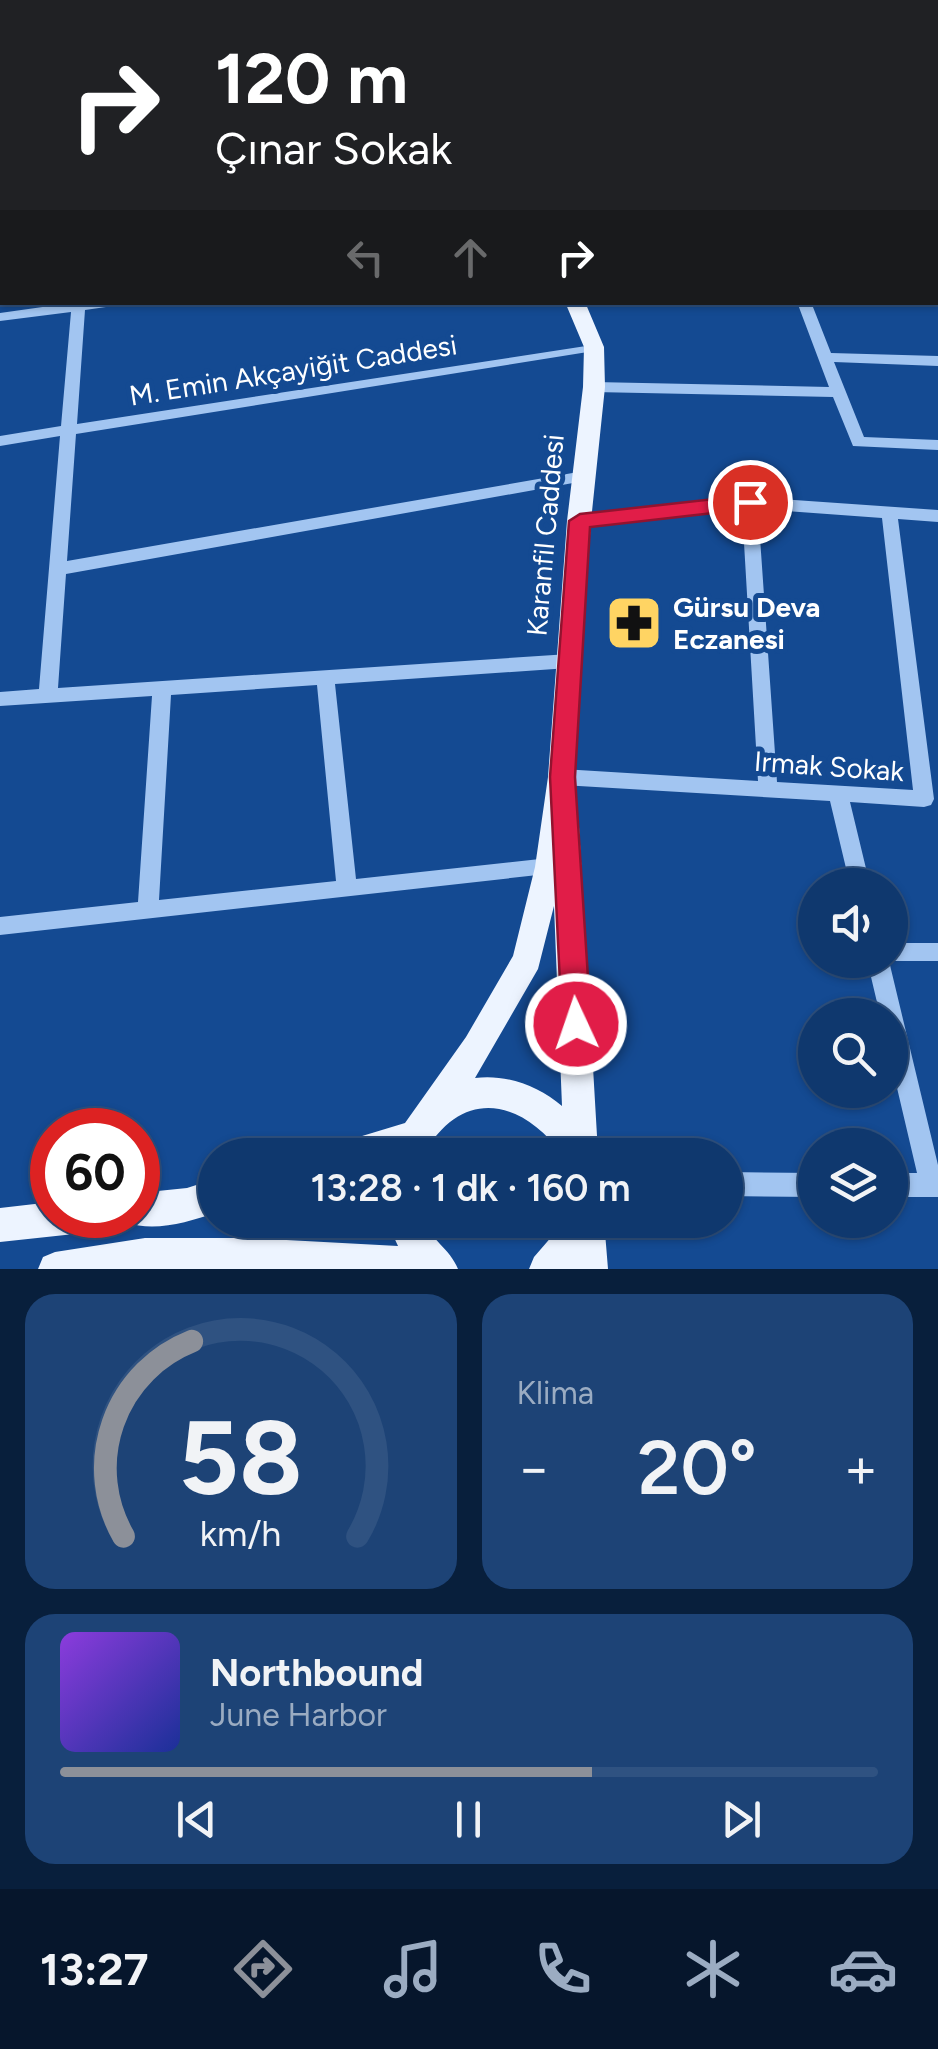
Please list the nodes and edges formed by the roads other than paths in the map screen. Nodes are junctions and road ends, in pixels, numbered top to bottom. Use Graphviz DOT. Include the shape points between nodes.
graph roads {
  1 [pos="96,305"];
  2 [pos="576,305"];
  3 [pos="805,305"];
  4 [pos="78,308"];
  5 [pos="0,317"];
  6 [pos="594,346"];
  7 [pos="825,357"];
  8 [pos="938,361"];
  9 [pos="594,388"];
  10 [pos="838,392"];
  11 [pos="68,432"];
  12 [pos="0,442"];
  13 [pos="938,446"];
  14 [pos="584,476"];
  15 [pos="750,502"];
  16 [pos="888,512"];
  17 [pos="938,516"];
  18 [pos="580,521"];
  19 [pos="58,569"];
  20 [pos="570,661"];
  21 [pos="324,676"];
  22 [pos="162,688"];
  23 [pos="48,696"];
  24 [pos="0,699"];
  25 [pos="562,777"];
  26 [pos="768,790"];
  27 [pos="838,794"];
  28 [pos="548,867"];
  29 [pos="856,868"];
  30 [pos="347,889"];
  31 [pos="148,910"];
  32 [pos="0,926"];
  33 [pos="908,952"];
  34 [pos="938,952"];
  35 [pos="883,978"];
  36 [pos="416,1135"];
  37 [pos="572,1138"];
  38 [pos="580,1138"];
  39 [pos="743,1184"];
  40 [pos="798,1184"];
  41 [pos="908,1185"];
  42 [pos="935,1185"];
  43 [pos="198,1201"];
  44 [pos="160,1207"];
  45 [pos="30,1222"];
  46 [pos="0,1225"];
  47 [pos="411,1238"];
  48 [pos="576,1238"];
  49 [pos="587,1238"];
  50 [pos="438,1267"];
  51 [pos="55,1269"];
  52 [pos="546,1269"];
  53 [pos="590,1269"];
  1 -- 4 [label="street"];
  2 -- 6 [label="main road, Karanfil Caddesi"];
  3 -- 7 [label="street"];
  4 -- 5 [label="street"];
  4 -- 11 [label="street"];
  6 -- 9 [label="main road, Karanfil Caddesi"];
  6 -- 11 [label="street, M. Emin Akçayiğit Caddesi"];
  7 -- 8 [label="street"];
  7 -- 10 [label="street"];
  9 -- 10 [label="street"];
  9 -- 14 [label="main road, Karanfil Caddesi"];
  10 -- 13 [label="street" via="858,442"];
  11 -- 12 [label="street, M. Emin Akçayiğit Caddesi"];
  11 -- 19 [label="street"];
  14 -- 18 [label="main road, Karanfil Caddesi"];
  14 -- 19 [label="street"];
  15 -- 16 [label="street"];
  15 -- 18 [label="street"];
  15 -- 26 [label="street"];
  16 -- 17 [label="street"];
  16 -- 27 [label="street, Irmak Sokak" via="924,799"];
  18 -- 20 [label="main road, Karanfil Caddesi"];
  19 -- 23 [label="street"];
  20 -- 21 [label="street"];
  20 -- 25 [label="main road, Karanfil Caddesi"];
  21 -- 22 [label="street"];
  21 -- 30 [label="street"];
  22 -- 23 [label="street"];
  22 -- 31 [label="street"];
  23 -- 24 [label="street"];
  25 -- 26 [label="street, Irmak Sokak"];
  25 -- 28 [label="main road, Karanfil Caddesi"];
  25 -- 38 [label="main road, Karanfil Caddesi"];
  26 -- 27 [label="street, Irmak Sokak"];
  27 -- 29 [label="street"];
  28 -- 30 [label="street"];
  28 -- 36 [label="main road, Karanfil Caddesi" via="527,959 477,1048"];
  30 -- 31 [label="street"];
  31 -- 32 [label="street"];
  33 -- 34 [label="street"];
  35 -- 42 [label="street"];
  36 -- 37 [label="main road" via="473,1095 516,1095 543,1107"];
  39 -- 40 [label="street"];
  41 -- 42 [label="street"];
  43 -- 44 [label="main road"];
  45 -- 46 [label="main road"];
  47 -- 50 [label="main road"];
  48 -- 52 [label="main road"];
  49 -- 53 [label="main road"];
  50 -- 51 [label="main road" via="145,1255"];
}
